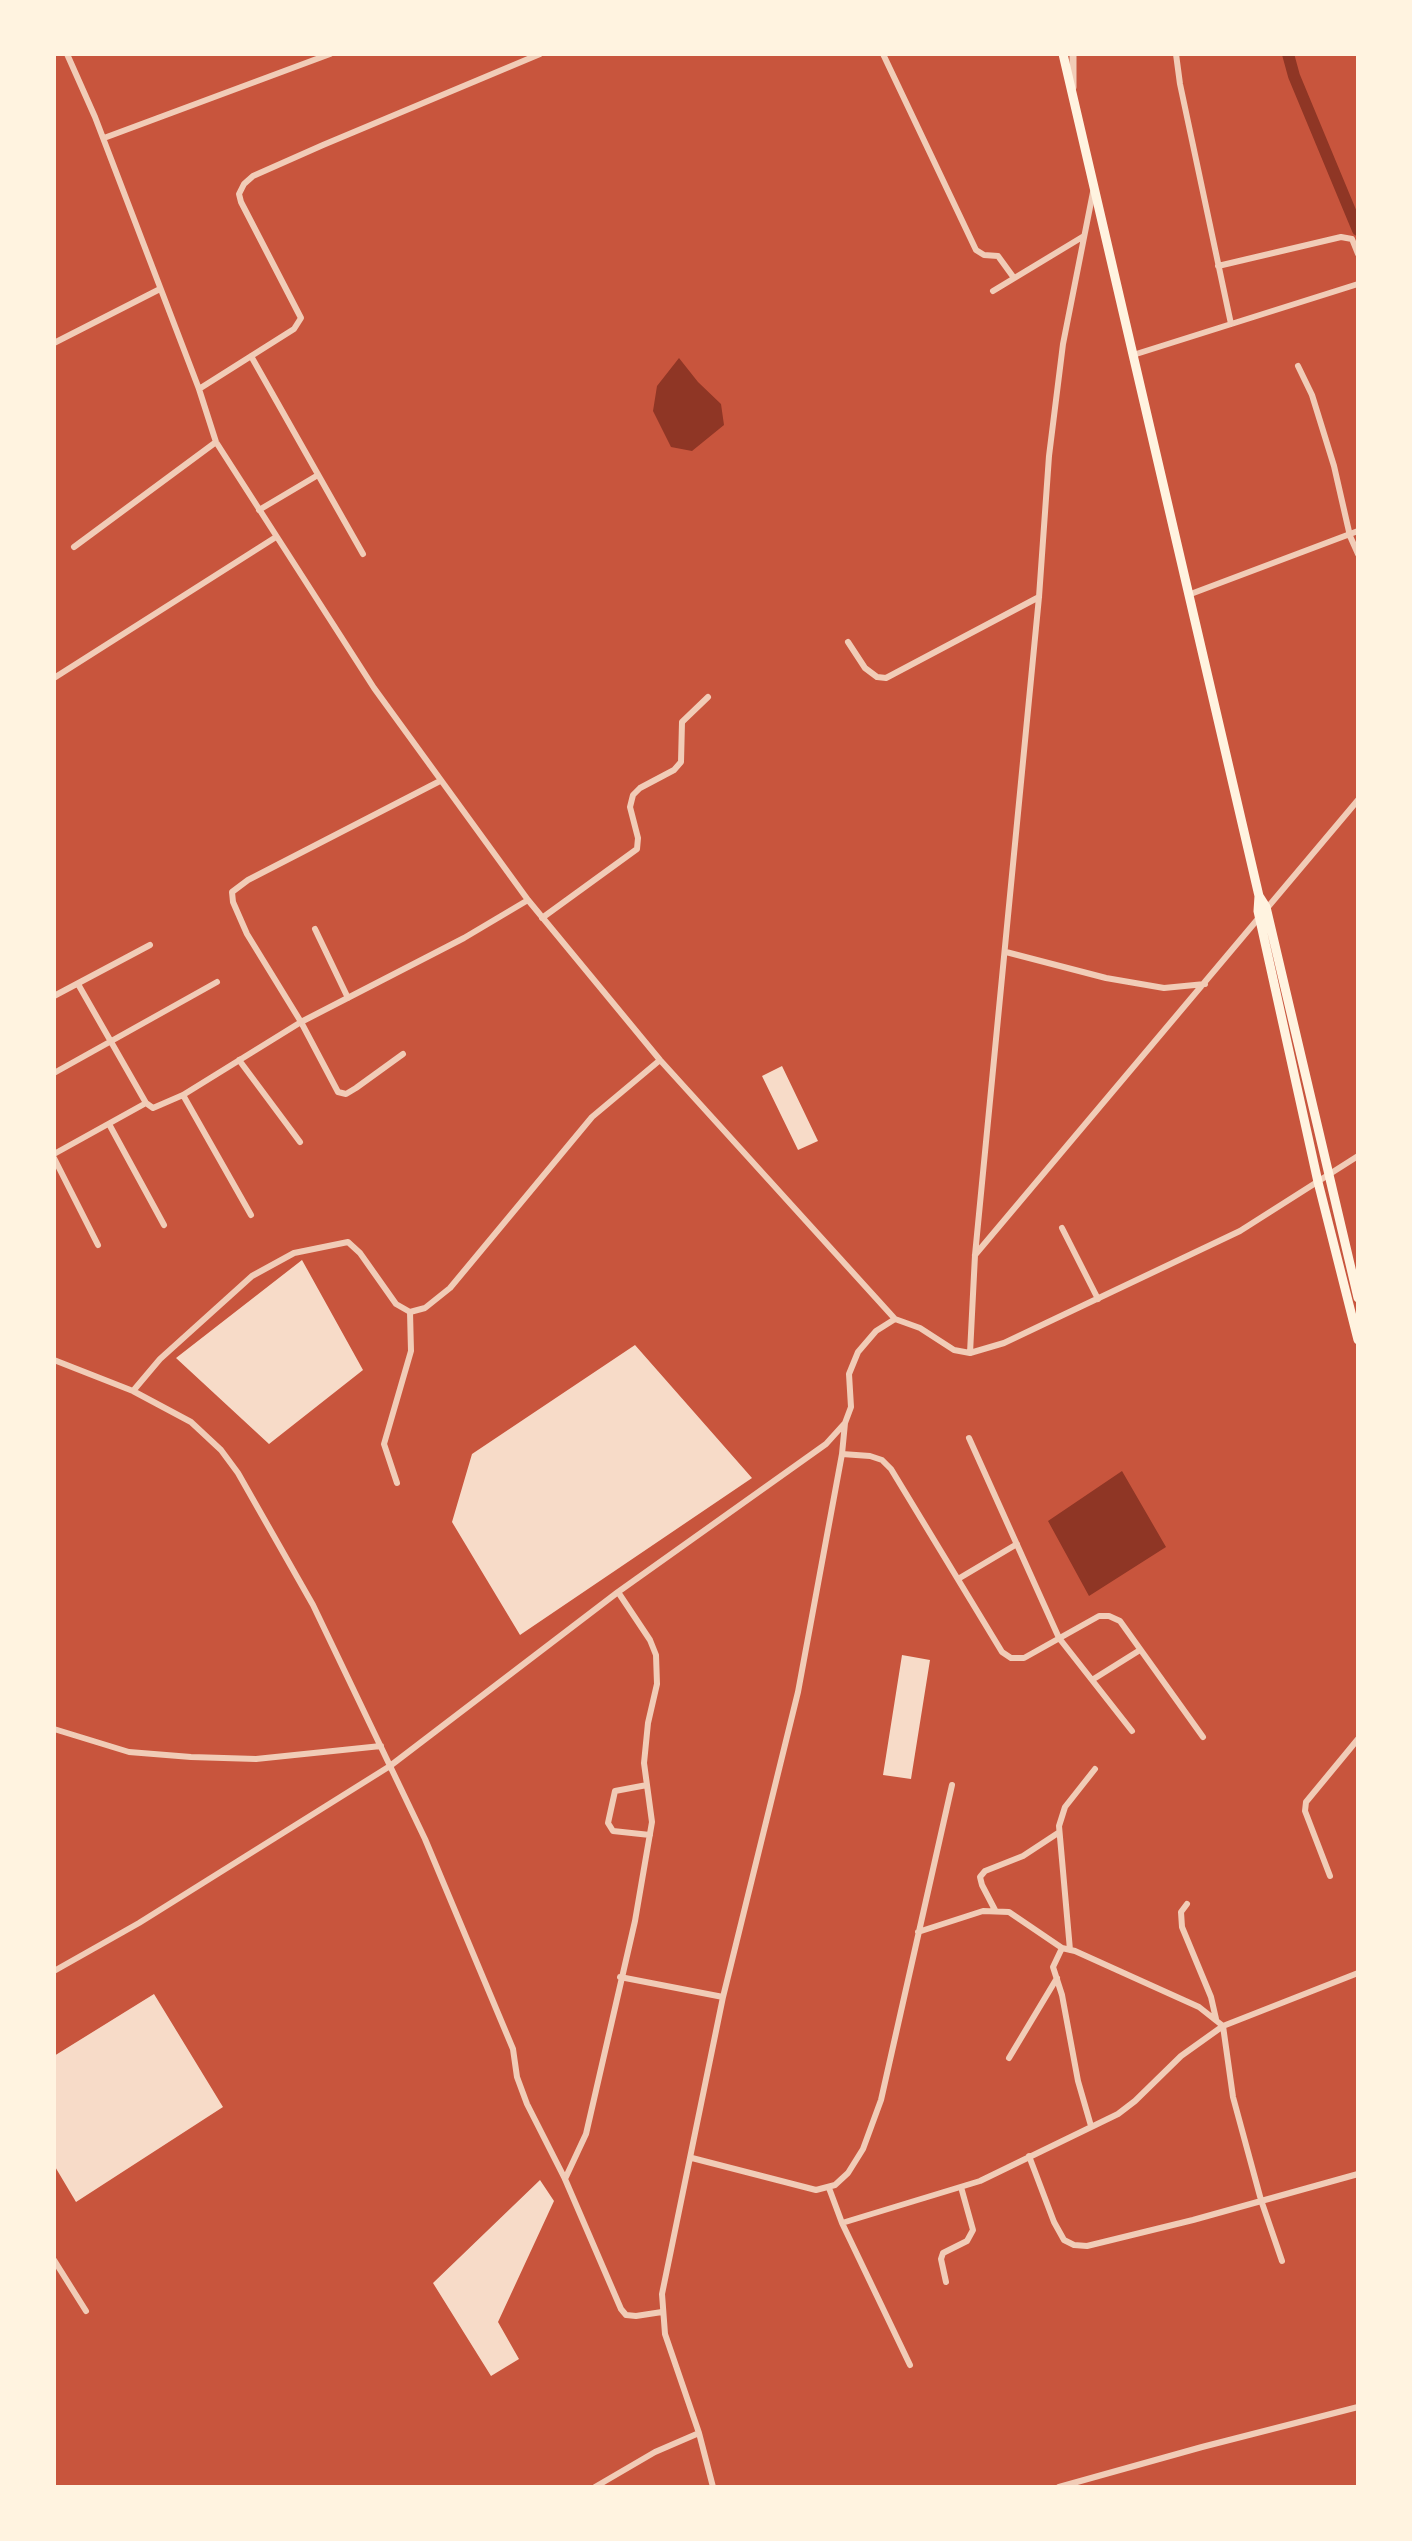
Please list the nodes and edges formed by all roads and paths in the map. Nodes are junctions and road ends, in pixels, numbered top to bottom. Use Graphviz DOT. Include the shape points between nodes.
graph roads {
  1 [pos="67,54"];
  2 [pos="330,54"];
  3 [pos="540,54"];
  4 [pos="883,54"];
  5 [pos="1063,54"];
  6 [pos="1073,54"];
  7 [pos="1176,54"];
  8 [pos="1074,101"];
  9 [pos="104,138"];
  10 [pos="1093,192"];
  11 [pos="1084,236"];
  12 [pos="1358,254"];
  13 [pos="1218,266"];
  14 [pos="1014,278"];
  15 [pos="1358,284"];
  16 [pos="160,289"];
  17 [pos="993,291"];
  18 [pos="1231,324"];
  19 [pos="54,343"];
  20 [pos="1133,355"];
  21 [pos="251,356"];
  22 [pos="1298,366"];
  23 [pos="199,389"];
  24 [pos="216,442"];
  25 [pos="318,475"];
  26 [pos="259,510"];
  27 [pos="1358,531"];
  28 [pos="1350,536"];
  29 [pos="276,537"];
  30 [pos="74,547"];
  31 [pos="363,554"];
  32 [pos="1358,554"];
  33 [pos="1188,595"];
  34 [pos="1039,597"];
  35 [pos="848,642"];
  36 [pos="54,678"];
  37 [pos="708,697"];
  38 [pos="440,781"];
  39 [pos="1358,800"];
  40 [pos="1259,896"];
  41 [pos="528,900"];
  42 [pos="1266,907"];
  43 [pos="1259,915"];
  44 [pos="542,918"];
  45 [pos="315,929"];
  46 [pos="150,945"];
  47 [pos="1006,952"];
  48 [pos="217,982"];
  49 [pos="78,984"];
  50 [pos="1205,984"];
  51 [pos="54,996"];
  52 [pos="348,998"];
  53 [pos="301,1022"];
  54 [pos="112,1042"];
  55 [pos="403,1054"];
  56 [pos="239,1060"];
  57 [pos="660,1060"];
  58 [pos="54,1073"];
  59 [pos="183,1095"];
  60 [pos="146,1103"];
  61 [pos="109,1124"];
  62 [pos="300,1142"];
  63 [pos="54,1156"];
  64 [pos="1358,1156"];
  65 [pos="1329,1175"];
  66 [pos="1318,1182"];
  67 [pos="251,1215"];
  68 [pos="164,1225"];
  69 [pos="1062,1228"];
  70 [pos="98,1245"];
  71 [pos="975,1255"];
  72 [pos="1358,1298"];
  73 [pos="1098,1299"];
  74 [pos="410,1312"];
  75 [pos="895,1319"];
  76 [pos="1358,1340"];
  77 [pos="970,1353"];
  78 [pos="54,1360"];
  79 [pos="133,1391"];
  80 [pos="845,1423"];
  81 [pos="969,1438"];
  82 [pos="842,1454"];
  83 [pos="397,1483"];
  84 [pos="1017,1544"];
  85 [pos="958,1579"];
  86 [pos="618,1592"];
  87 [pos="1059,1638"];
  88 [pos="1140,1650"];
  89 [pos="1092,1680"];
  90 [pos="54,1729"];
  91 [pos="1132,1731"];
  92 [pos="1203,1737"];
  93 [pos="1358,1739"];
  94 [pos="381,1746"];
  95 [pos="390,1766"];
  96 [pos="1095,1769"];
  97 [pos="647,1785"];
  98 [pos="952,1785"];
  99 [pos="1058,1833"];
  100 [pos="650,1835"];
  101 [pos="1330,1876"];
  102 [pos="1187,1904"];
  103 [pos="995,1910"];
  104 [pos="918,1932"];
  105 [pos="1066,1949"];
  106 [pos="54,1971"];
  107 [pos="1358,1973"];
  108 [pos="620,1977"];
  109 [pos="1057,1978"];
  110 [pos="723,1997"];
  111 [pos="1216,2019"];
  112 [pos="1223,2026"];
  113 [pos="1009,2058"];
  114 [pos="1091,2126"];
  115 [pos="1029,2156"];
  116 [pos="692,2158"];
  117 [pos="1358,2174"];
  118 [pos="565,2179"];
  119 [pos="961,2187"];
  120 [pos="829,2188"];
  121 [pos="1261,2200"];
  122 [pos="842,2223"];
  123 [pos="54,2260"];
  124 [pos="1282,2261"];
  125 [pos="946,2282"];
  126 [pos="86,2311"];
  127 [pos="662,2312"];
  128 [pos="910,2365"];
  129 [pos="1358,2407"];
  130 [pos="699,2433"];
  131 [pos="595,2487"];
  132 [pos="713,2487"];
  133 [pos="1059,2487"];
  1 -- 9 [label="street"];
  2 -- 9 [label="street"];
  3 -- 21 [label="street" via="244,184 241,202 301,318 294,329"];
  4 -- 14 [label="street" via="976,250 998,256"];
  5 -- 8 [label="highway"];
  6 -- 8 [label="street"];
  7 -- 13 [label="street"];
  8 -- 10 [label="highway"];
  9 -- 16 [label="street"];
  10 -- 11 [label="street"];
  10 -- 20 [label="highway"];
  11 -- 14 [label="street"];
  11 -- 34 [label="street" via="1049,456"];
  12 -- 13 [label="street" via="1352,239 1341,237"];
  13 -- 18 [label="street"];
  14 -- 17 [label="street"];
  15 -- 18 [label="street"];
  16 -- 19 [label="street"];
  16 -- 23 [label="street"];
  18 -- 20 [label="street"];
  20 -- 33 [label="highway"];
  21 -- 23 [label="street"];
  21 -- 25 [label="street"];
  22 -- 28 [label="street" via="1334,466"];
  23 -- 24 [label="street"];
  24 -- 26 [label="street"];
  24 -- 30 [label="street"];
  25 -- 26 [label="street"];
  25 -- 31 [label="street"];
  26 -- 29 [label="street"];
  27 -- 28 [label="street"];
  28 -- 32 [label="street"];
  28 -- 33 [label="street"];
  29 -- 36 [label="street"];
  29 -- 38 [label="street"];
  33 -- 40 [label="highway"];
  34 -- 35 [label="street" via="886,678 865,668"];
  34 -- 47 [label="street"];
  37 -- 44 [label="street" via="682,722 681,762 633,795 637,849"];
  38 -- 41 [label="street"];
  38 -- 53 [label="street" via="232,892 247,934"];
  39 -- 42 [label="street"];
  40 -- 42 [label="highway"];
  40 -- 43 [label="highway"];
  41 -- 44 [label="street"];
  41 -- 52 [label="street"];
  42 -- 43 [label="street"];
  42 -- 65 [label="highway"];
  43 -- 50 [label="street"];
  43 -- 66 [label="highway"];
  44 -- 57 [label="street"];
  45 -- 52 [label="street"];
  46 -- 49 [label="street"];
  47 -- 50 [label="street" via="1120,981 1164,988"];
  47 -- 71 [label="street"];
  48 -- 54 [label="street"];
  49 -- 51 [label="street"];
  49 -- 54 [label="street"];
  50 -- 71 [label="street"];
  52 -- 53 [label="street"];
  53 -- 55 [label="street" via="338,1092 346,1094"];
  53 -- 56 [label="street"];
  54 -- 58 [label="street"];
  54 -- 60 [label="street"];
  56 -- 59 [label="street"];
  56 -- 62 [label="street"];
  57 -- 74 [label="street" via="592,1117 450,1288 425,1308"];
  57 -- 75 [label="street"];
  59 -- 60 [label="street" via="153,1108"];
  59 -- 67 [label="street"];
  60 -- 61 [label="street"];
  61 -- 63 [label="street"];
  61 -- 68 [label="street"];
  63 -- 70 [label="street"];
  64 -- 65 [label="street"];
  65 -- 66 [label="street"];
  65 -- 72 [label="highway"];
  66 -- 73 [label="street" via="1240,1231"];
  66 -- 76 [label="highway"];
  69 -- 73 [label="street"];
  71 -- 77 [label="street"];
  73 -- 77 [label="street" via="1004,1343"];
  74 -- 79 [label="street" via="385,1292 348,1242 294,1253 252,1276 160,1359"];
  74 -- 83 [label="street" via="411,1351 384,1444"];
  75 -- 77 [label="street"];
  75 -- 80 [label="street" via="858,1352 849,1374 851,1407"];
  78 -- 79 [label="street"];
  79 -- 94 [label="street" via="191,1422 238,1473 313,1605"];
  80 -- 82 [label="street"];
  80 -- 86 [label="street" via="826,1444"];
  81 -- 84 [label="street"];
  82 -- 85 [label="street" via="870,1456 891,1469"];
  82 -- 110 [label="street" via="798,1692"];
  84 -- 85 [label="street"];
  84 -- 87 [label="street"];
  85 -- 87 [label="street" via="1002,1652 1011,1658 1024,1658"];
  86 -- 95 [label="street"];
  86 -- 97 [label="street" via="656,1655 657,1684 645,1742"];
  87 -- 88 [label="street" via="1099,1616 1109,1616 1120,1621"];
  87 -- 89 [label="street"];
  88 -- 89 [label="street"];
  88 -- 92 [label="street"];
  89 -- 91 [label="street"];
  90 -- 94 [label="street" via="129,1752 191,1757 267,1758"];
  93 -- 101 [label="street" via="1306,1802"];
  94 -- 95 [label="street"];
  95 -- 106 [label="street"];
  95 -- 118 [label="street" via="513,2049 527,2104"];
  96 -- 99 [label="street" via="1060,1817"];
  97 -- 100 [label="street"];
  97 -- 100 [label="street" via="615,1791 608,1823 613,1831"];
  98 -- 104 [label="street"];
  99 -- 103 [label="street" via="980,1877"];
  99 -- 105 [label="street"];
  100 -- 108 [label="street"];
  102 -- 111 [label="street" via="1181,1912 1182,1927"];
  103 -- 104 [label="street"];
  103 -- 105 [label="street" via="1009,1912"];
  104 -- 120 [label="street" via="881,2100 863,2149 848,2173"];
  105 -- 109 [label="street" via="1054,1961"];
  105 -- 111 [label="street"];
  107 -- 112 [label="street"];
  108 -- 110 [label="street"];
  108 -- 118 [label="street" via="586,2134"];
  109 -- 113 [label="street"];
  109 -- 114 [label="street"];
  110 -- 116 [label="street"];
  111 -- 112 [label="street"];
  112 -- 114 [label="street" via="1118,2114"];
  112 -- 121 [label="street" via="1233,2097"];
  114 -- 115 [label="street"];
  115 -- 119 [label="street"];
  115 -- 121 [label="street" via="1054,2222 1064,2240 1074,2245 1117,2239"];
  116 -- 120 [label="street" via="816,2190"];
  116 -- 127 [label="street" via="665,2274"];
  117 -- 121 [label="street"];
  118 -- 127 [label="street" via="621,2309 636,2316"];
  119 -- 122 [label="street"];
  119 -- 125 [label="street" via="973,2230 967,2241 943,2253"];
  120 -- 122 [label="street"];
  121 -- 124 [label="street"];
  122 -- 128 [label="street"];
  123 -- 126 [label="street"];
  127 -- 130 [label="street" via="671,2356"];
  129 -- 133 [label="street"];
  130 -- 131 [label="street"];
  130 -- 132 [label="street"];
}
